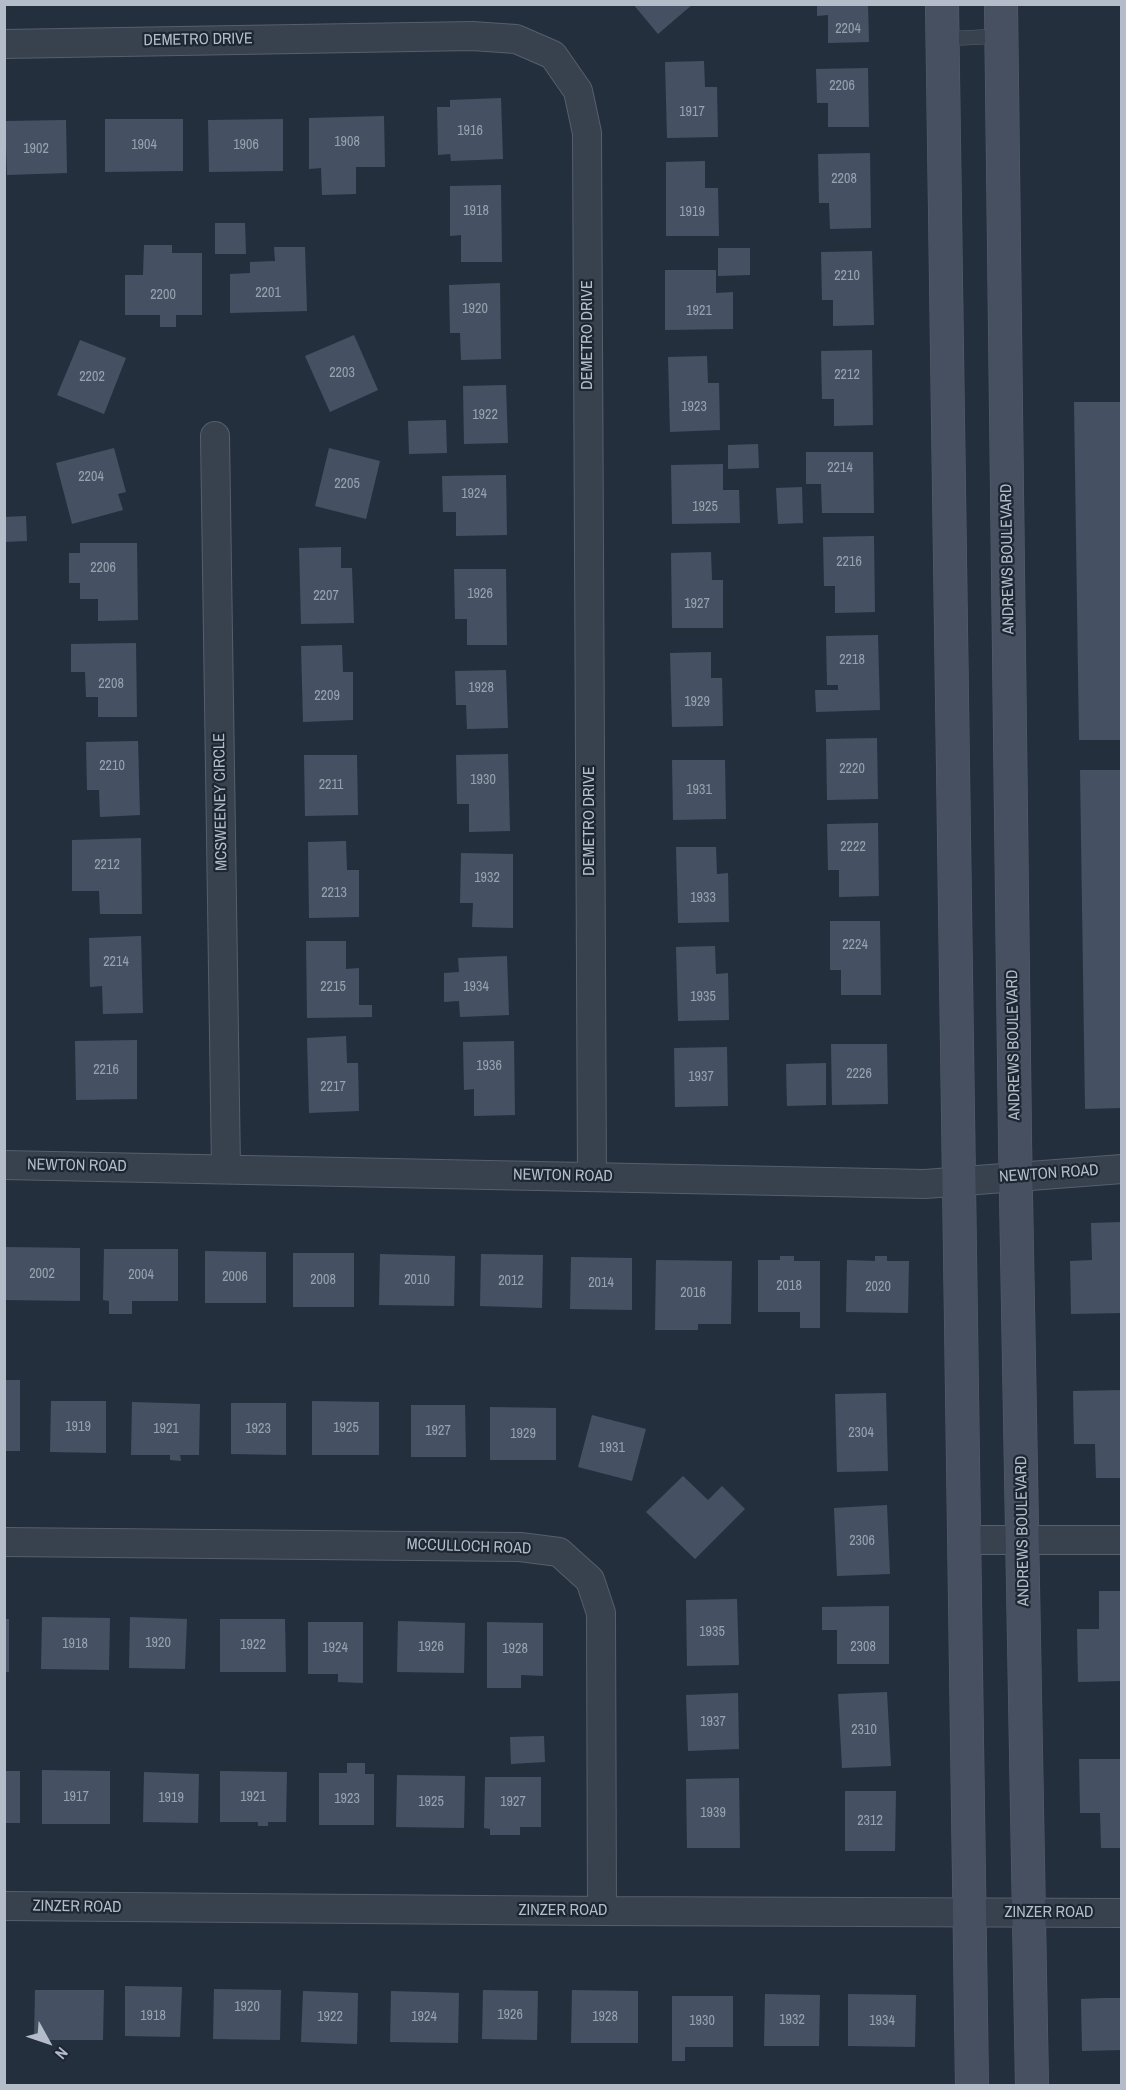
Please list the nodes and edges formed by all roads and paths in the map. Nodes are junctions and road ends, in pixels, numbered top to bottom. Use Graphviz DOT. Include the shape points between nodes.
graph roads {
  1 [pos="942,4"];
  2 [pos="1001,20"];
  3 [pos="942,39"];
  4 [pos="4,44"];
  5 [pos="215,436"];
  6 [pos="4,1165"];
  7 [pos="226,1169"];
  8 [pos="1122,1169"];
  9 [pos="1016,1176"];
  10 [pos="592,1177"];
  11 [pos="959,1182"];
  12 [pos="1024,1539"];
  13 [pos="964,1540"];
  14 [pos="1122,1540"];
  15 [pos="4,1542"];
  16 [pos="4,1906"];
  17 [pos="602,1911"];
  18 [pos="1029,1912"];
  19 [pos="1122,1912"];
  20 [pos="970,1913"];
  21 [pos="972,2085"];
  22 [pos="1032,2085"];
  1 -- 3 [label="street"];
  2 -- 3 [label="lane"];
  2 -- 9 [label="street, ANDREWS BOULEVARD"];
  3 -- 11 [label="street"];
  4 -- 10 [label="street, DEMETRO DRIVE" via="472,36 516,39 554,55 578,91 587,133"];
  5 -- 7 [label="street, MCSWEENEY CIRCLE"];
  6 -- 7 [label="street, NEWTON ROAD"];
  7 -- 10 [label="street, NEWTON ROAD"];
  8 -- 9 [label="street, NEWTON ROAD"];
  9 -- 11 [label="street, NEWTON ROAD"];
  9 -- 12 [label="street, ANDREWS BOULEVARD"];
  10 -- 11 [label="street, NEWTON ROAD"];
  11 -- 13 [label="street"];
  12 -- 13 [label="street"];
  12 -- 14 [label="street"];
  12 -- 18 [label="street, ANDREWS BOULEVARD"];
  13 -- 20 [label="street"];
  15 -- 17 [label="street, MCCULLOCH ROAD" via="520,1547 559,1552 590,1581 601,1613"];
  16 -- 17 [label="street, ZINZER ROAD"];
  17 -- 20 [label="street, ZINZER ROAD"];
  18 -- 19 [label="street, ZINZER ROAD"];
  18 -- 20 [label="street, ZINZER ROAD"];
  18 -- 22 [label="street, ANDREWS BOULEVARD"];
  20 -- 21 [label="street"];
}
